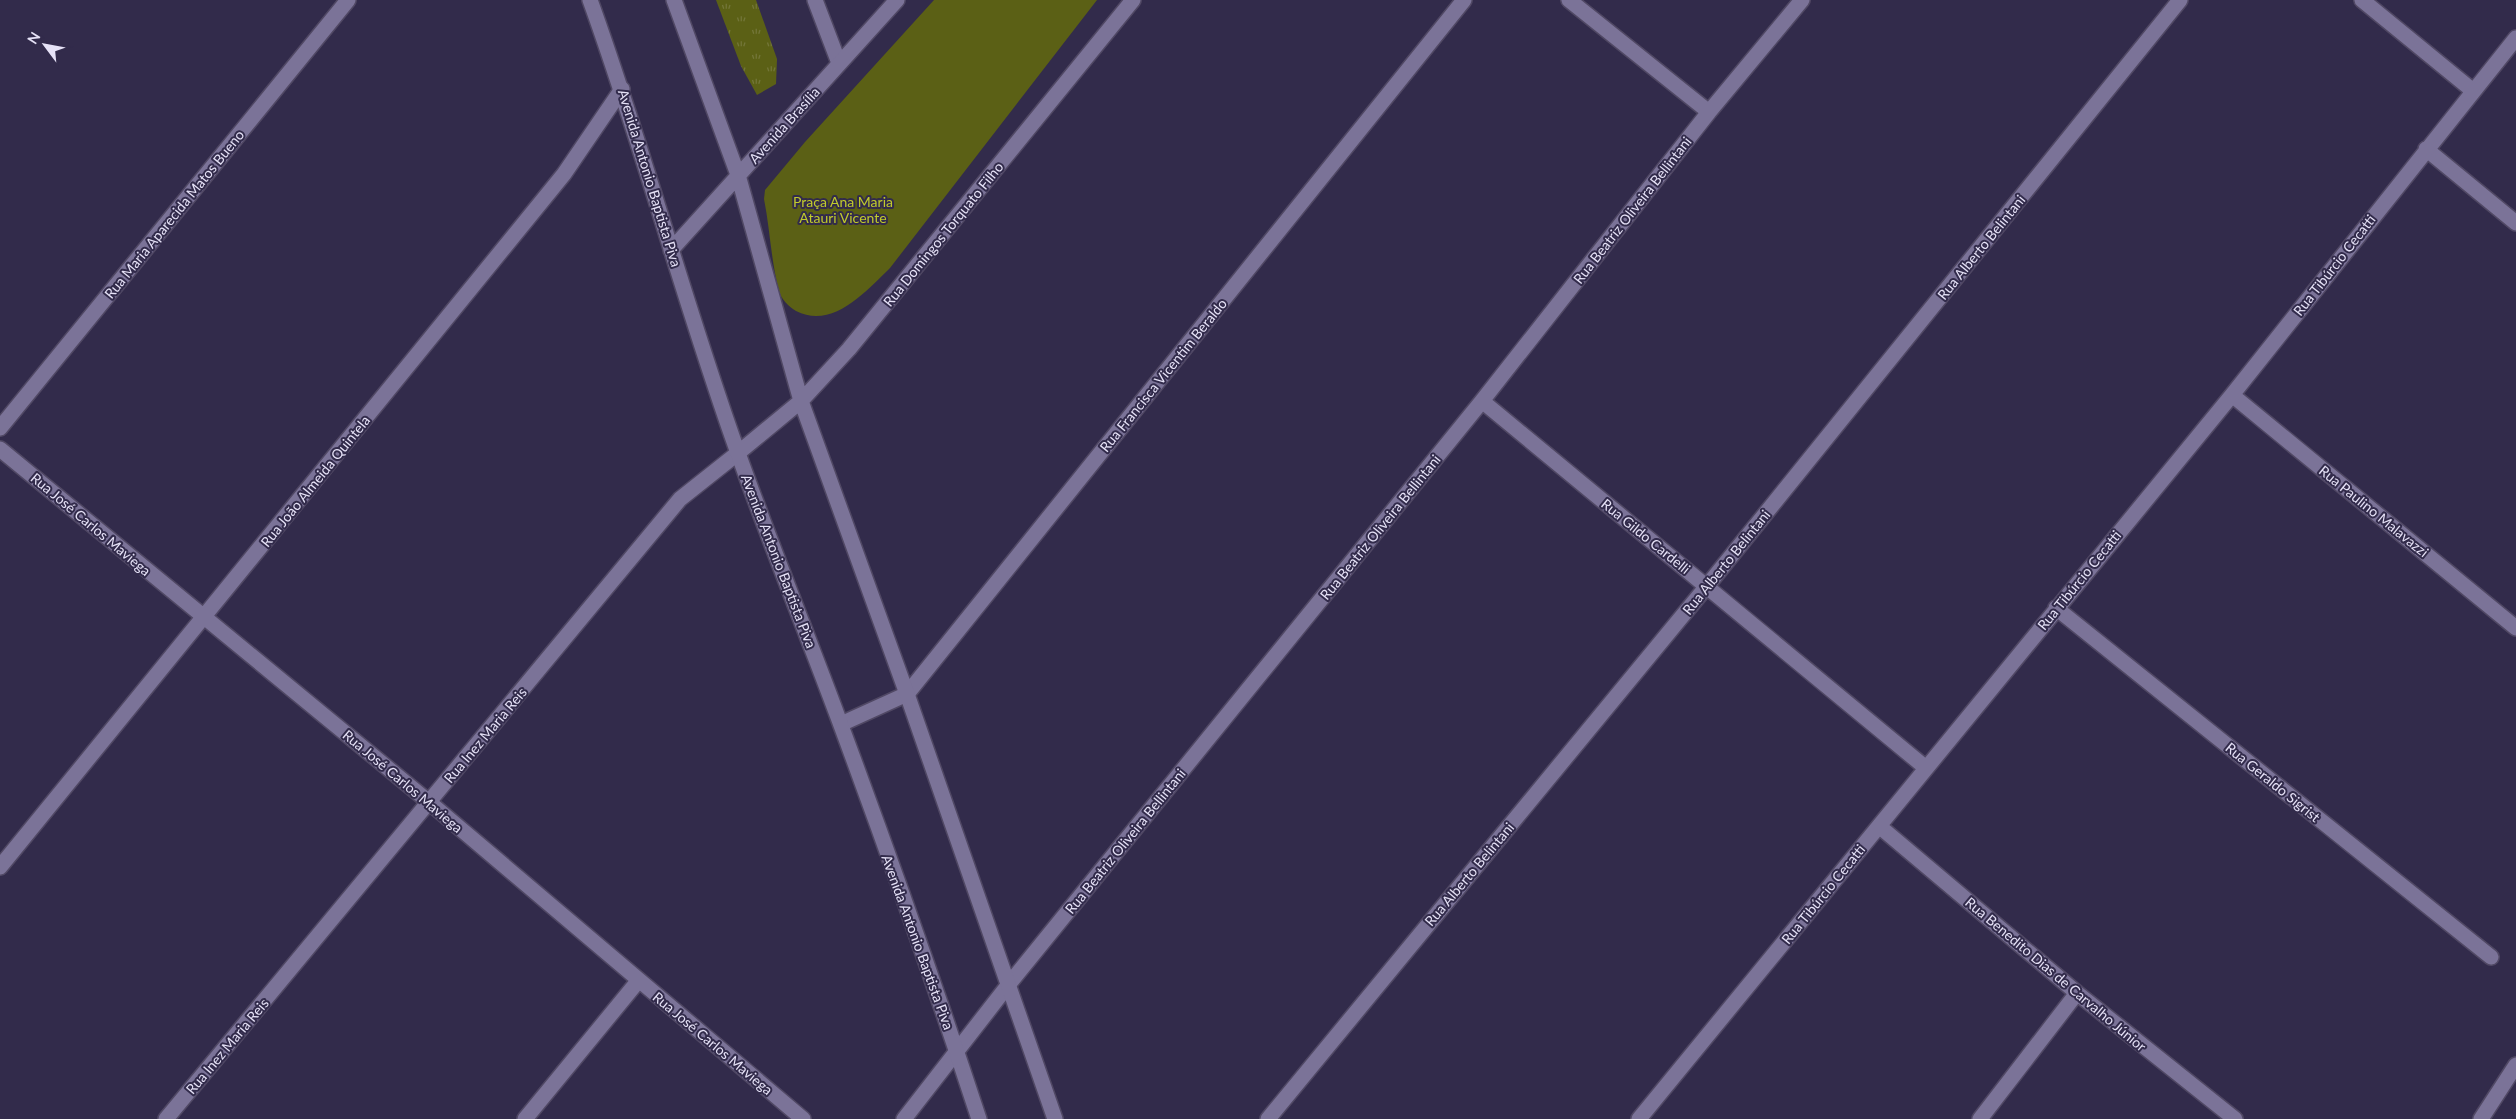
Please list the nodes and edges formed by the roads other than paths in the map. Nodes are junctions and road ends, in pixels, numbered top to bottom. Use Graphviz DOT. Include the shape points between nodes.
graph roads {
  1 [pos="348,0"];
  2 [pos="590,0"];
  3 [pos="674,0"];
  4 [pos="816,0"];
  5 [pos="896,0"];
  6 [pos="1133,0"];
  7 [pos="1464,0"];
  8 [pos="1568,0"];
  9 [pos="1802,0"];
  10 [pos="2180,0"];
  11 [pos="2362,0"];
  12 [pos="2516,38"];
  13 [pos="839,63"];
  14 [pos="622,89"];
  15 [pos="2472,90"];
  16 [pos="1709,112"];
  17 [pos="2426,149"];
  18 [pos="738,175"];
  19 [pos="2516,223"];
  20 [pos="671,250"];
  21 [pos="2232,394"];
  22 [pos="801,400"];
  23 [pos="1482,401"];
  24 [pos="0,428"];
  25 [pos="0,449"];
  26 [pos="738,453"];
  27 [pos="1707,586"];
  28 [pos="2056,608"];
  29 [pos="205,618"];
  30 [pos="2516,628"];
  31 [pos="907,694"];
  32 [pos="840,724"];
  33 [pos="1926,768"];
  34 [pos="429,802"];
  35 [pos="1879,826"];
  36 [pos="0,867"];
  37 [pos="2491,957"];
  38 [pos="639,980"];
  39 [pos="1009,984"];
  40 [pos="2077,993"];
  41 [pos="957,1053"];
  42 [pos="2516,1064"];
  43 [pos="166,1119"];
  44 [pos="525,1119"];
  45 [pos="803,1119"];
  46 [pos="904,1119"];
  47 [pos="979,1119"];
  48 [pos="1056,1119"];
  49 [pos="1268,1119"];
  50 [pos="1639,1119"];
  51 [pos="1980,1119"];
  52 [pos="2235,1119"];
  53 [pos="2481,1119"];
  1 -- 24 [label="street, Rua Maria Aparecida Matos Bueno"];
  2 -- 14 [label="street, Avenida Antonio Baptista Piva"];
  3 -- 18 [label="street"];
  4 -- 13 [label="street"];
  5 -- 13 [label="street, Avenida Brasília"];
  6 -- 22 [label="street, Rua Domingos Torquato Filho" via="850,349"];
  7 -- 31 [label="street, Rua Francisca Vicentim Beraldo"];
  8 -- 16 [label="street"];
  9 -- 16 [label="street, Rua Beatriz Oliveira Bellintani"];
  10 -- 27 [label="street, Rua Alberto Belintani"];
  11 -- 15 [label="street"];
  12 -- 15 [label="street, Rua Tibúrcio Cecatti"];
  13 -- 18 [label="street, Avenida Brasília"];
  14 -- 20 [label="street, Avenida Antonio Baptista Piva"];
  14 -- 29 [label="street, Rua João Almeida Quintela" via="564,174"];
  15 -- 17 [label="street, Rua Tibúrcio Cecatti"];
  16 -- 23 [label="street, Rua Beatriz Oliveira Bellintani"];
  17 -- 19 [label="street"];
  17 -- 21 [label="street, Rua Tibúrcio Cecatti"];
  18 -- 20 [label="street, Avenida Brasília"];
  18 -- 22 [label="street"];
  20 -- 26 [label="street, Avenida Antonio Baptista Piva"];
  21 -- 28 [label="street, Rua Tibúrcio Cecatti"];
  21 -- 30 [label="street, Rua Paulino Malavazzi"];
  22 -- 26 [label="street, Rua Domingos Torquato Filho"];
  22 -- 31 [label="street"];
  23 -- 27 [label="street, Rua Gildo Cardelli"];
  23 -- 39 [label="street, Rua Beatriz Oliveira Bellintani"];
  25 -- 29 [label="street, Rua José Carlos Maviega"];
  26 -- 32 [label="street, Avenida Antonio Baptista Piva"];
  26 -- 34 [label="street, Rua Inez Maria Reis" via="680,499"];
  27 -- 33 [label="street, Rua Gildo Cardelli"];
  27 -- 49 [label="street, Rua Alberto Belintani"];
  28 -- 33 [label="street, Rua Tibúrcio Cecatti"];
  28 -- 37 [label="street, Rua Geraldo Sigrist"];
  29 -- 34 [label="street, Rua José Carlos Maviega"];
  29 -- 36 [label="street, Rua João Almeida Quintela"];
  31 -- 32 [label="street, Rua Francisca Vicentim Beraldo"];
  31 -- 39 [label="street"];
  32 -- 41 [label="street, Avenida Antonio Baptista Piva"];
  33 -- 35 [label="street, Rua Tibúrcio Cecatti"];
  34 -- 38 [label="street, Rua José Carlos Maviega"];
  34 -- 43 [label="street, Rua Inez Maria Reis"];
  35 -- 40 [label="street, Rua Benedito Dias de Carvalho Júnior"];
  35 -- 50 [label="street, Rua Tibúrcio Cecatti"];
  38 -- 44 [label="street"];
  38 -- 45 [label="street, Rua José Carlos Maviega"];
  39 -- 41 [label="street, Rua Beatriz Oliveira Bellintani"];
  39 -- 48 [label="street"];
  40 -- 51 [label="street"];
  40 -- 52 [label="street, Rua Benedito Dias de Carvalho Júnior"];
  41 -- 46 [label="street, Rua Beatriz Oliveira Bellintani"];
  41 -- 47 [label="street, Avenida Antonio Baptista Piva"];
  42 -- 53 [label="street"];
}
